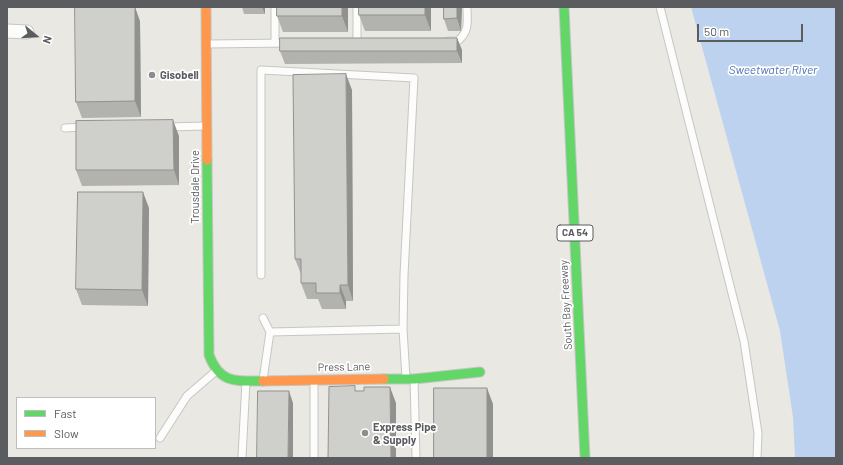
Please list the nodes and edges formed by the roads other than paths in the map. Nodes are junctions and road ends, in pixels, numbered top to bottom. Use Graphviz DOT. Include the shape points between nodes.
graph roads {
  1 [pos="206,7"];
  2 [pos="275,7"];
  3 [pos="357,7"];
  4 [pos="467,7"];
  5 [pos="564,7"];
  6 [pos="660,7"];
  7 [pos="7,32"];
  8 [pos="27,32"];
  9 [pos="442,41"];
  10 [pos="365,42"];
  11 [pos="275,43"];
  12 [pos="297,43"];
  13 [pos="206,44"];
  14 [pos="207,126"];
  15 [pos="95,127"];
  16 [pos="162,127"];
  17 [pos="65,128"];
  18 [pos="261,275"];
  19 [pos="264,318"];
  20 [pos="403,329"];
  21 [pos="270,332"];
  22 [pos="214,368"];
  23 [pos="480,372"];
  24 [pos="410,379"];
  25 [pos="246,380"];
  26 [pos="263,380"];
  27 [pos="314,380"];
  28 [pos="160,438"];
  29 [pos="242,458"];
  30 [pos="314,458"];
  31 [pos="416,458"];
  32 [pos="585,458"];
  33 [pos="757,458"];
  1 -- 13 [label="main road, Trousdale Drive"];
  2 -- 11 [label="lane"];
  3 -- 10 [label="lane" via="353,42"];
  4 -- 9 [label="lane" via="467,26 464,35 458,41"];
  5 -- 32 [label="main road, South Bay Freeway / CA 54"];
  6 -- 33 [label="lane" via="744,341 758,433"];
  7 -- 8 [label="street"];
  11 -- 12 [label="lane"];
  11 -- 13 [label="lane"];
  13 -- 14 [label="main road, Trousdale Drive"];
  14 -- 16 [label="lane"];
  14 -- 22 [label="main road, Trousdale Drive" via="209,354"];
  15 -- 17 [label="lane"];
  18 -- 20 [label="lane" via="261,70 414,78"];
  19 -- 21 [label="lane"];
  20 -- 21 [label="lane"];
  20 -- 24 [label="lane"];
  21 -- 26 [label="lane"];
  22 -- 25 [label="main road, Press Lane" via="226,378"];
  22 -- 28 [label="lane" via="187,396"];
  23 -- 24 [label="main road, Press Lane"];
  24 -- 27 [label="main road, Press Lane"];
  24 -- 31 [label="lane"];
  25 -- 26 [label="main road, Press Lane"];
  25 -- 29 [label="lane"];
  26 -- 27 [label="main road, Press Lane"];
  27 -- 30 [label="lane"];
}
